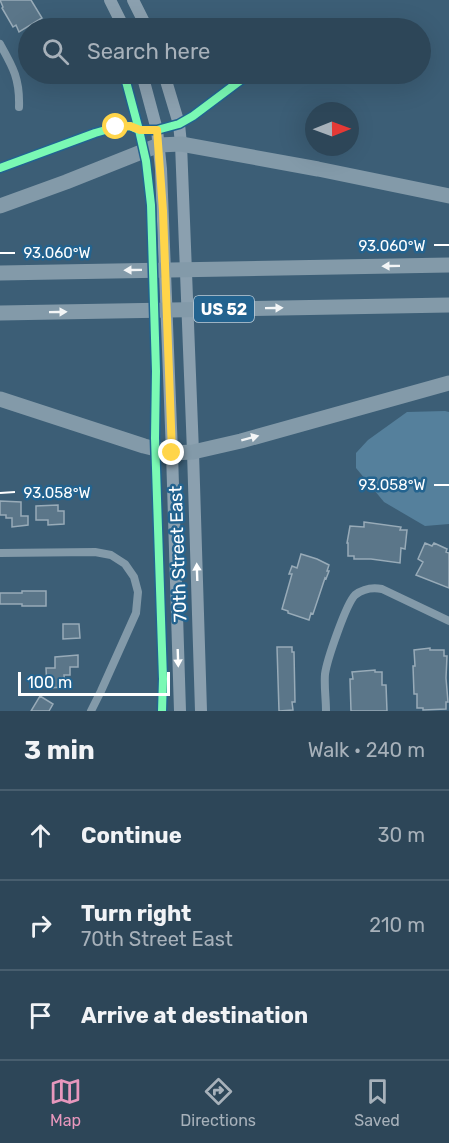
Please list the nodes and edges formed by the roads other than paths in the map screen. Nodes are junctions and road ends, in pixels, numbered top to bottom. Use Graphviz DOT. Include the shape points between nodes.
graph roads {
  1 [pos="110,0"];
  2 [pos="134,0"];
  3 [pos="119,18"];
  4 [pos="142,18"];
  5 [pos="0,44"];
  6 [pos="145,84"];
  7 [pos="167,84"];
  8 [pos="19,107"];
  9 [pos="181,144"];
  10 [pos="159,145"];
  11 [pos="449,196"];
  12 [pos="0,206"];
  13 [pos="449,265"];
  14 [pos="0,273"];
  15 [pos="449,305"];
  16 [pos="0,313"];
  17 [pos="449,383"];
  18 [pos="0,399"];
  19 [pos="193,452"];
  20 [pos="172,453"];
  21 [pos="0,553"];
  22 [pos="449,621"];
  23 [pos="91,711"];
  24 [pos="180,711"];
  25 [pos="201,711"];
  26 [pos="326,711"];
  1 -- 3 [label="main road"];
  2 -- 4 [label="main road"];
  5 -- 8 [label="street" via="15,71"];
  6 -- 10 [label="main road, 70th Street East"];
  7 -- 9 [label="main road, 70th Street East"];
  9 -- 10 [label="highway"];
  9 -- 11 [label="highway"];
  9 -- 19 [label="main road, 70th Street East"];
  10 -- 12 [label="highway"];
  10 -- 20 [label="main road, 70th Street East"];
  13 -- 14 [label="highway, US 52, one-way"];
  16 -- 15 [label="highway, US 52, one-way"];
  19 -- 17 [label="highway, one-way"];
  18 -- 20 [label="highway"];
  19 -- 20 [label="highway"];
  25 -- 19 [label="main road, 70th Street East, one-way"];
  20 -- 24 [label="main road, 70th Street East, one-way"];
  21 -- 23 [label="street" via="95,552 111,555 135,577 136,613"];
  22 -- 26 [label="street" via="382,589 365,590 354,596 328,663"];
}
